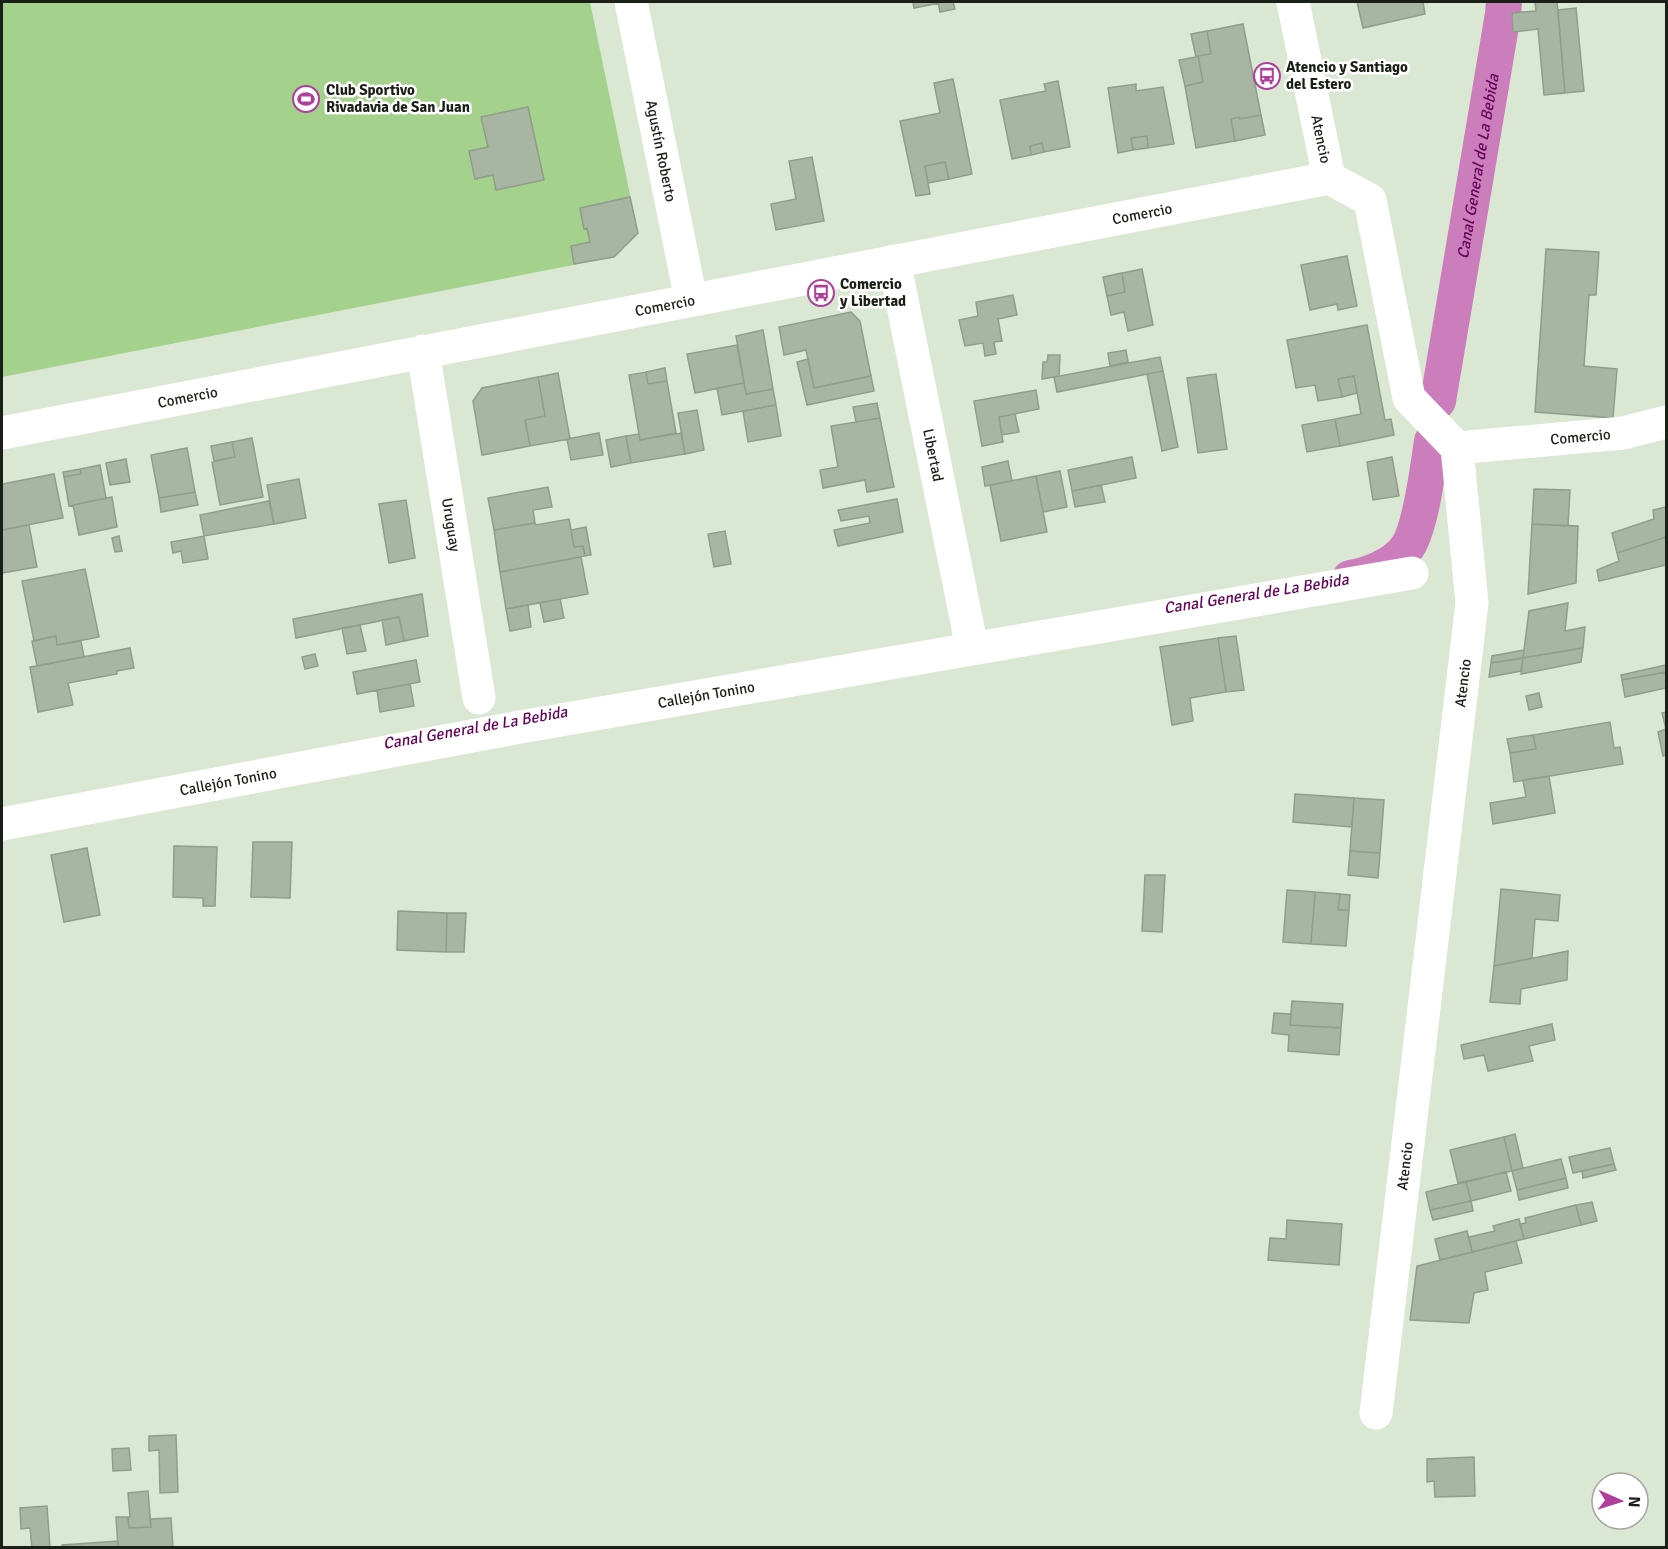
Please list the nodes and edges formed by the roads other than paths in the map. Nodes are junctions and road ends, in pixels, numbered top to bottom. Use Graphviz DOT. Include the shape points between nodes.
graph roads {
  1 [pos="631,2"];
  2 [pos="1293,2"];
  3 [pos="1329,178"];
  4 [pos="894,261"];
  5 [pos="691,300"];
  6 [pos="423,351"];
  7 [pos="1666,422"];
  8 [pos="2,433"];
  9 [pos="1457,448"];
  10 [pos="1412,573"];
  11 [pos="972,648"];
  12 [pos="479,698"];
  13 [pos="2,824"];
  14 [pos="1376,1413"];
  1 -- 5 [label="street, Agustín Roberto"];
  2 -- 3 [label="street, Atencio"];
  3 -- 4 [label="street, Comercio"];
  3 -- 9 [label="street, Atencio" via="1370,200 1409,398"];
  4 -- 5 [label="street, Comercio"];
  4 -- 11 [label="street, Libertad"];
  5 -- 6 [label="street, Comercio"];
  6 -- 8 [label="street, Comercio"];
  6 -- 12 [label="street, Uruguay"];
  7 -- 9 [label="street, Comercio" via="1623,433"];
  9 -- 14 [label="street, Atencio" via="1472,603"];
  10 -- 11 [label="street, Callejón Tonino"];
  11 -- 13 [label="street, Callejón Tonino" via="519,727"];
}
